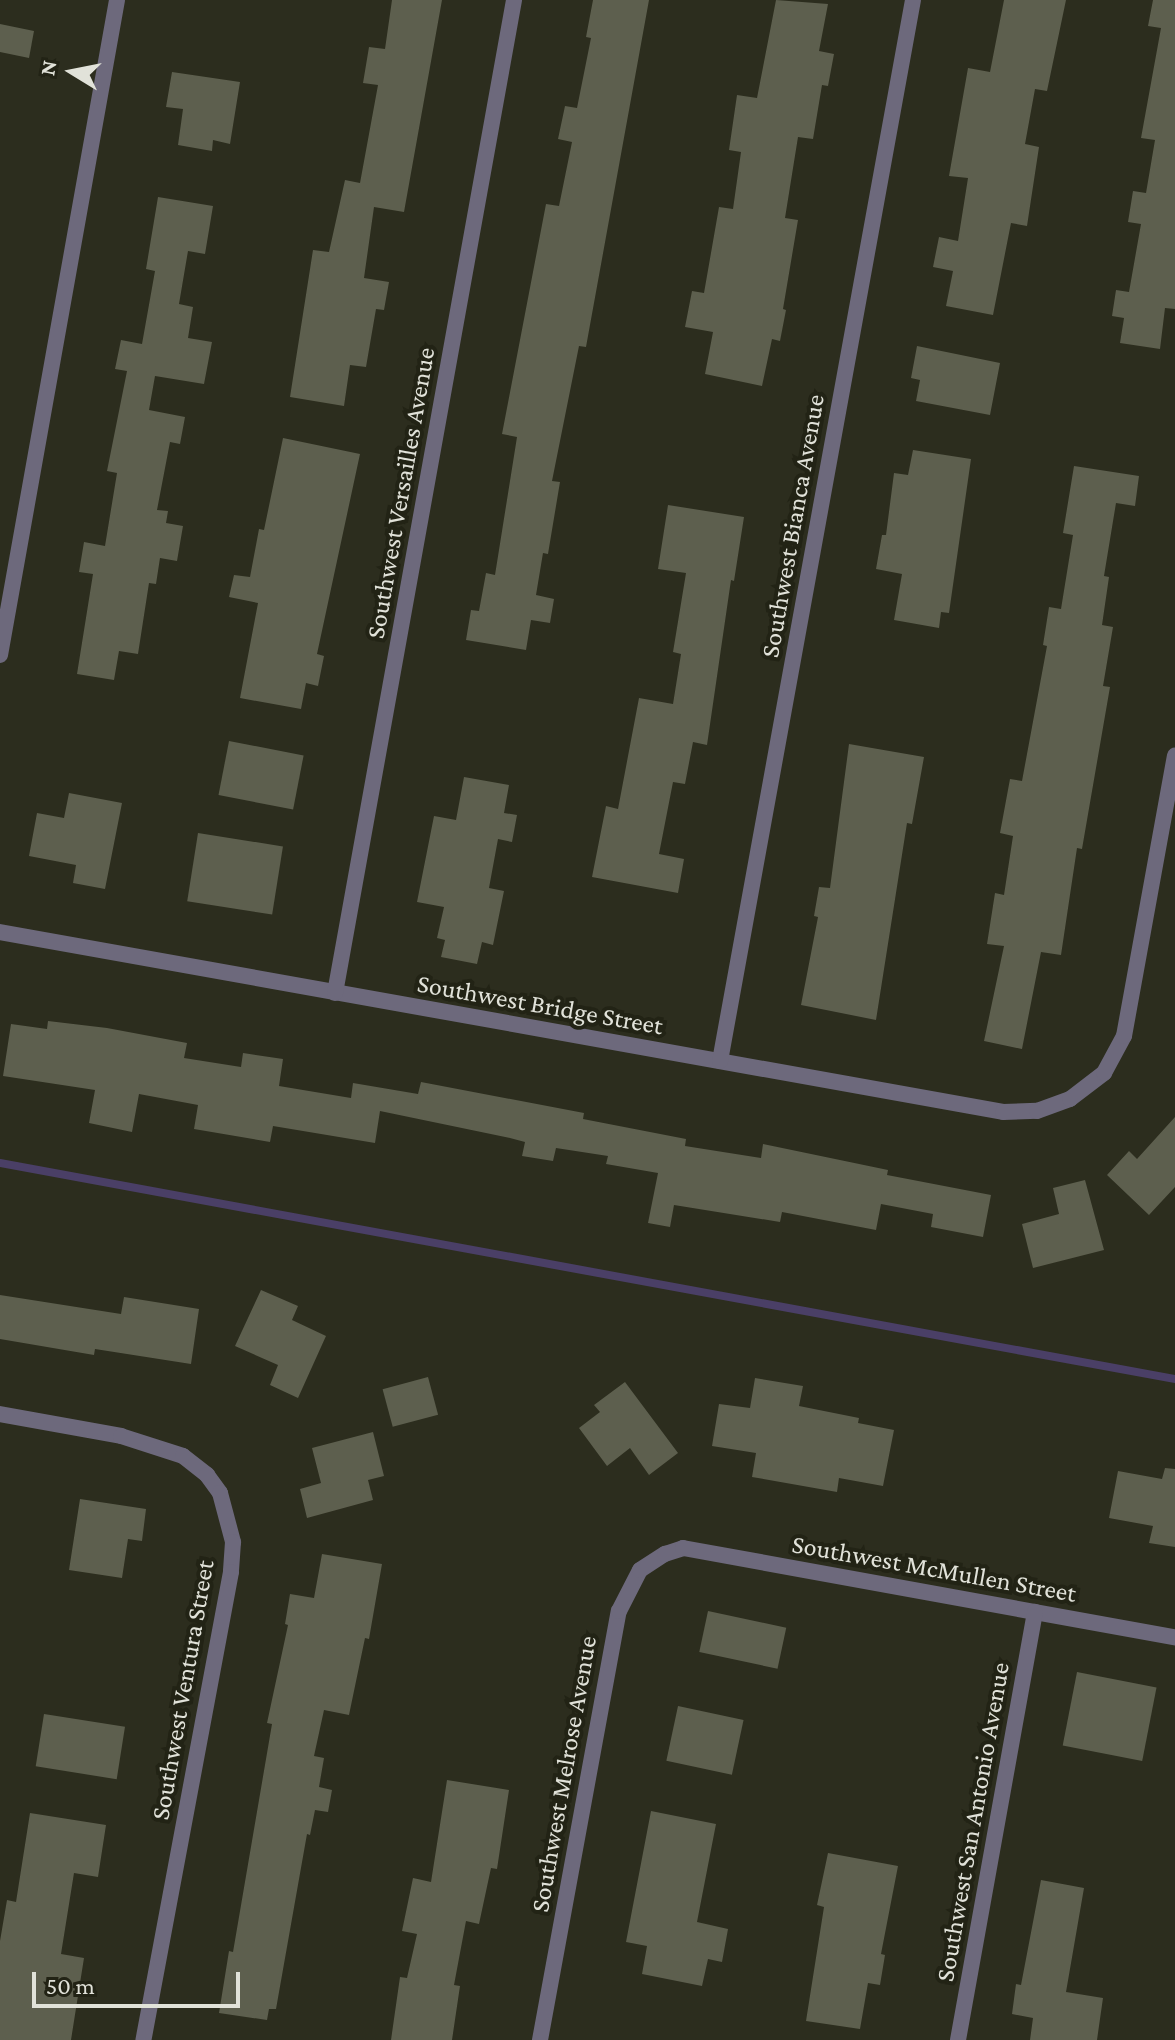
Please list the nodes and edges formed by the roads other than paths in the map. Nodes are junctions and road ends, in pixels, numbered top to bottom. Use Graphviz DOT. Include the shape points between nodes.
graph roads {
  1 [pos="117,0"];
  2 [pos="514,0"];
  3 [pos="913,0"];
  4 [pos="0,655"];
  5 [pos="1175,756"];
  6 [pos="0,932"];
  7 [pos="335,993"];
  8 [pos="720,1061"];
  9 [pos="0,1414"];
  10 [pos="683,1548"];
  11 [pos="1035,1612"];
  12 [pos="1175,1637"];
  13 [pos="143,2040"];
  14 [pos="540,2040"];
  15 [pos="958,2040"];
  1 -- 4 [label="street"];
  2 -- 7 [label="street, Southwest Versailles Avenue"];
  3 -- 8 [label="street, Southwest Bianca Avenue"];
  5 -- 8 [label="street, Southwest Bridge Street" via="1124,1036 1104,1073 1070,1099 1037,1111 1003,1112"];
  6 -- 7 [label="street, Southwest Bridge Street"];
  7 -- 8 [label="street, Southwest Bridge Street"];
  9 -- 13 [label="street, Southwest Ventura Street" via="121,1436 183,1456 220,1493 233,1542"];
  10 -- 11 [label="street, Southwest McMullen Street"];
  10 -- 14 [label="street, Southwest Melrose Avenue" via="640,1570 619,1611"];
  11 -- 12 [label="street, Southwest McMullen Street"];
  11 -- 15 [label="street, Southwest San Antonio Avenue"];
}
